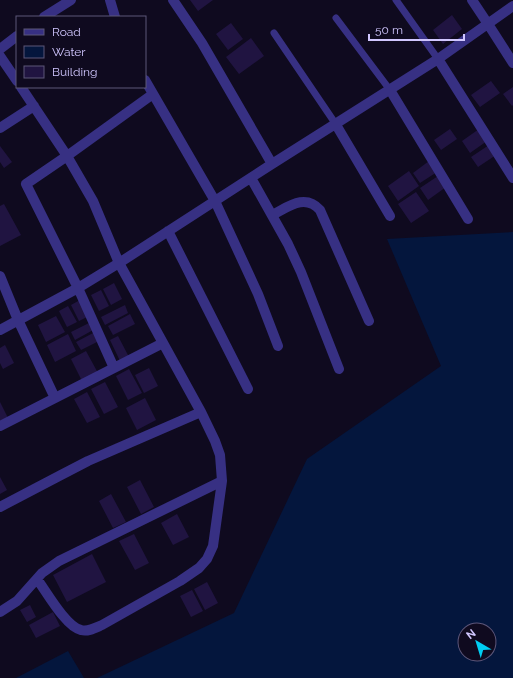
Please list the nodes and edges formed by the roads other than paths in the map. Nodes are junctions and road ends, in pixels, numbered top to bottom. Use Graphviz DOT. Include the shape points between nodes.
graph roads {
  1 [pos="70,0"];
  2 [pos="110,0"];
  3 [pos="173,0"];
  4 [pos="396,0"];
  5 [pos="472,0"];
  6 [pos="513,6"];
  7 [pos="46,16"];
  8 [pos="115,16"];
  9 [pos="336,18"];
  10 [pos="488,24"];
  11 [pos="274,33"];
  12 [pos="16,37"];
  13 [pos="0,49"];
  14 [pos="0,56"];
  15 [pos="438,59"];
  16 [pos="513,63"];
  17 [pos="16,80"];
  18 [pos="146,82"];
  19 [pos="22,88"];
  20 [pos="390,90"];
  21 [pos="153,94"];
  22 [pos="34,106"];
  23 [pos="335,123"];
  24 [pos="0,128"];
  25 [pos="67,156"];
  26 [pos="272,164"];
  27 [pos="251,178"];
  28 [pos="513,178"];
  29 [pos="215,201"];
  30 [pos="272,215"];
  31 [pos="390,216"];
  32 [pos="468,219"];
  33 [pos="168,231"];
  34 [pos="119,263"];
  35 [pos="0,276"];
  36 [pos="78,288"];
  37 [pos="18,320"];
  38 [pos="369,321"];
  39 [pos="0,330"];
  40 [pos="163,343"];
  41 [pos="278,346"];
  42 [pos="114,368"];
  43 [pos="339,369"];
  44 [pos="248,389"];
  45 [pos="56,398"];
  46 [pos="201,412"];
  47 [pos="0,426"];
  48 [pos="222,481"];
  49 [pos="0,507"];
  50 [pos="38,579"];
  51 [pos="0,612"];
  1 -- 7 [label="street"];
  2 -- 8 [label="street"];
  3 -- 26 [label="street" via="202,42"];
  4 -- 15 [label="lane"];
  5 -- 10 [label="street"];
  6 -- 10 [label="street"];
  9 -- 20 [label="lane"];
  10 -- 15 [label="street"];
  10 -- 16 [label="street"];
  11 -- 23 [label="lane"];
  12 -- 13 [label="street"];
  14 -- 17 [label="street"];
  15 -- 20 [label="street"];
  15 -- 28 [label="street"];
  18 -- 21 [label="street"];
  19 -- 22 [label="street"];
  20 -- 23 [label="street"];
  20 -- 32 [label="street"];
  21 -- 25 [label="street"];
  21 -- 29 [label="street"];
  22 -- 24 [label="street"];
  22 -- 25 [label="street"];
  23 -- 26 [label="street"];
  23 -- 31 [label="street"];
  25 -- 34 [label="street" via="93,201"];
  25 -- 36 [label="street" via="26,184"];
  26 -- 27 [label="street"];
  27 -- 29 [label="street"];
  27 -- 30 [label="street"];
  29 -- 33 [label="street"];
  29 -- 41 [label="street" via="258,294"];
  30 -- 38 [label="street" via="300,202 309,202 320,210"];
  30 -- 43 [label="street" via="301,272"];
  33 -- 34 [label="street"];
  33 -- 44 [label="street"];
  34 -- 36 [label="street"];
  34 -- 40 [label="street"];
  35 -- 37 [label="street"];
  36 -- 37 [label="street"];
  36 -- 42 [label="street"];
  37 -- 39 [label="street"];
  37 -- 45 [label="street"];
  40 -- 42 [label="street"];
  40 -- 46 [label="street"];
  42 -- 45 [label="street"];
  45 -- 47 [label="street"];
  46 -- 48 [label="street" via="220,455"];
  46 -- 49 [label="street" via="88,461"];
  48 -- 50 [label="street" via="59,561"];
  48 -- 50 [label="street" via="213,546 207,559 180,581 102,625 80,630 72,625 65,619"];
  50 -- 51 [label="street" via="17,601"];
}
